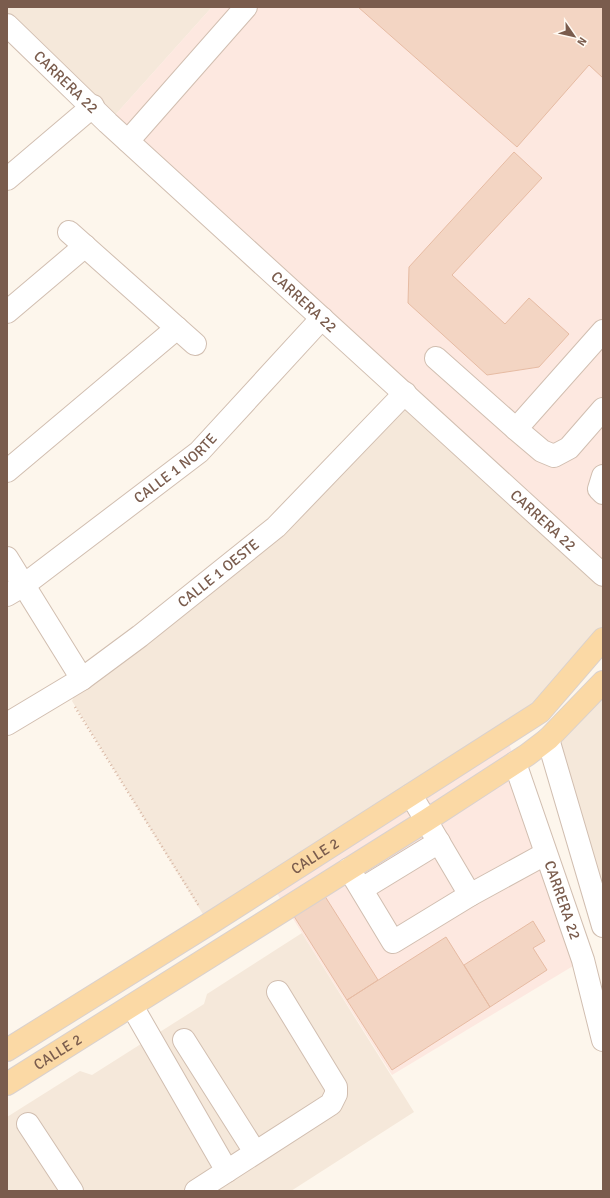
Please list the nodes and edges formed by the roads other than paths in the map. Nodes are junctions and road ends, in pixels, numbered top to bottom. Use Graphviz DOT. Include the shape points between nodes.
graph roads {
  1 [pos="246,7"];
  2 [pos="7,25"];
  3 [pos="93,106"];
  4 [pos="128,141"];
  5 [pos="7,179"];
  6 [pos="7,312"];
  7 [pos="322,318"];
  8 [pos="177,328"];
  9 [pos="603,331"];
  10 [pos="195,344"];
  11 [pos="436,358"];
  12 [pos="405,393"];
  13 [pos="603,409"];
  14 [pos="516,429"];
  15 [pos="7,471"];
  16 [pos="603,476"];
  17 [pos="603,493"];
  18 [pos="7,558"];
  19 [pos="603,576"];
  20 [pos="16,590"];
  21 [pos="603,639"];
  22 [pos="82,679"];
  23 [pos="603,682"];
  24 [pos="7,724"];
  25 [pos="548,739"];
  26 [pos="515,763"];
  27 [pos="411,795"];
  28 [pos="427,820"];
  29 [pos="439,842"];
  30 [pos="545,854"];
  31 [pos="349,869"];
  32 [pos="362,889"];
  33 [pos="470,895"];
  34 [pos="603,926"];
  35 [pos="278,992"];
  36 [pos="132,1006"];
  37 [pos="184,1040"];
  38 [pos="603,1040"];
  39 [pos="7,1050"];
  40 [pos="7,1084"];
  41 [pos="28,1124"];
  42 [pos="255,1152"];
  43 [pos="227,1171"];
  44 [pos="72,1191"];
  45 [pos="196,1191"];
  1 -- 4 [label="street"];
  2 -- 3 [label="street, CARRERA 22"];
  3 -- 4 [label="street, CARRERA 22"];
  3 -- 5 [label="street"];
  4 -- 7 [label="street, CARRERA 22"];
  6 -- 8 [label="street" via="77,239"];
  7 -- 12 [label="street, CARRERA 22"];
  7 -- 20 [label="street, CALLE 1 NORTE" via="199,452"];
  8 -- 10 [label="street"];
  8 -- 15 [label="street"];
  9 -- 14 [label="street"];
  11 -- 14 [label="street"];
  12 -- 19 [label="street, CARRERA 22"];
  12 -- 22 [label="street, CALLE 1 OESTE" via="276,527"];
  13 -- 14 [label="street" via="569,448 554,456 542,451"];
  16 -- 17 [label="street" via="599,489"];
  18 -- 20 [label="street"];
  20 -- 22 [label="street"];
  21 -- 27 [label="main road, CALLE 2" via="540,712"];
  22 -- 24 [label="street, CALLE 1 OESTE"];
  23 -- 25 [label="main road, CALLE 2"];
  25 -- 26 [label="main road, CALLE 2"];
  25 -- 34 [label="street, CARRERA 22"];
  26 -- 28 [label="main road, CALLE 2"];
  26 -- 30 [label="street, CARRERA 22"];
  27 -- 28 [label="street"];
  27 -- 39 [label="main road, CALLE 2"];
  28 -- 29 [label="street"];
  28 -- 31 [label="main road, CALLE 2"];
  29 -- 32 [label="street"];
  29 -- 33 [label="street"];
  30 -- 33 [label="street"];
  30 -- 38 [label="street, CARRERA 22" via="583,960"];
  31 -- 32 [label="street"];
  31 -- 36 [label="main road, CALLE 2"];
  32 -- 33 [label="street" via="393,942"];
  35 -- 42 [label="street" via="336,1087 336,1094 331,1104"];
  36 -- 40 [label="main road, CALLE 2"];
  36 -- 43 [label="street"];
  37 -- 42 [label="street"];
  41 -- 44 [label="street"];
  42 -- 43 [label="street"];
  43 -- 45 [label="street"];
}
